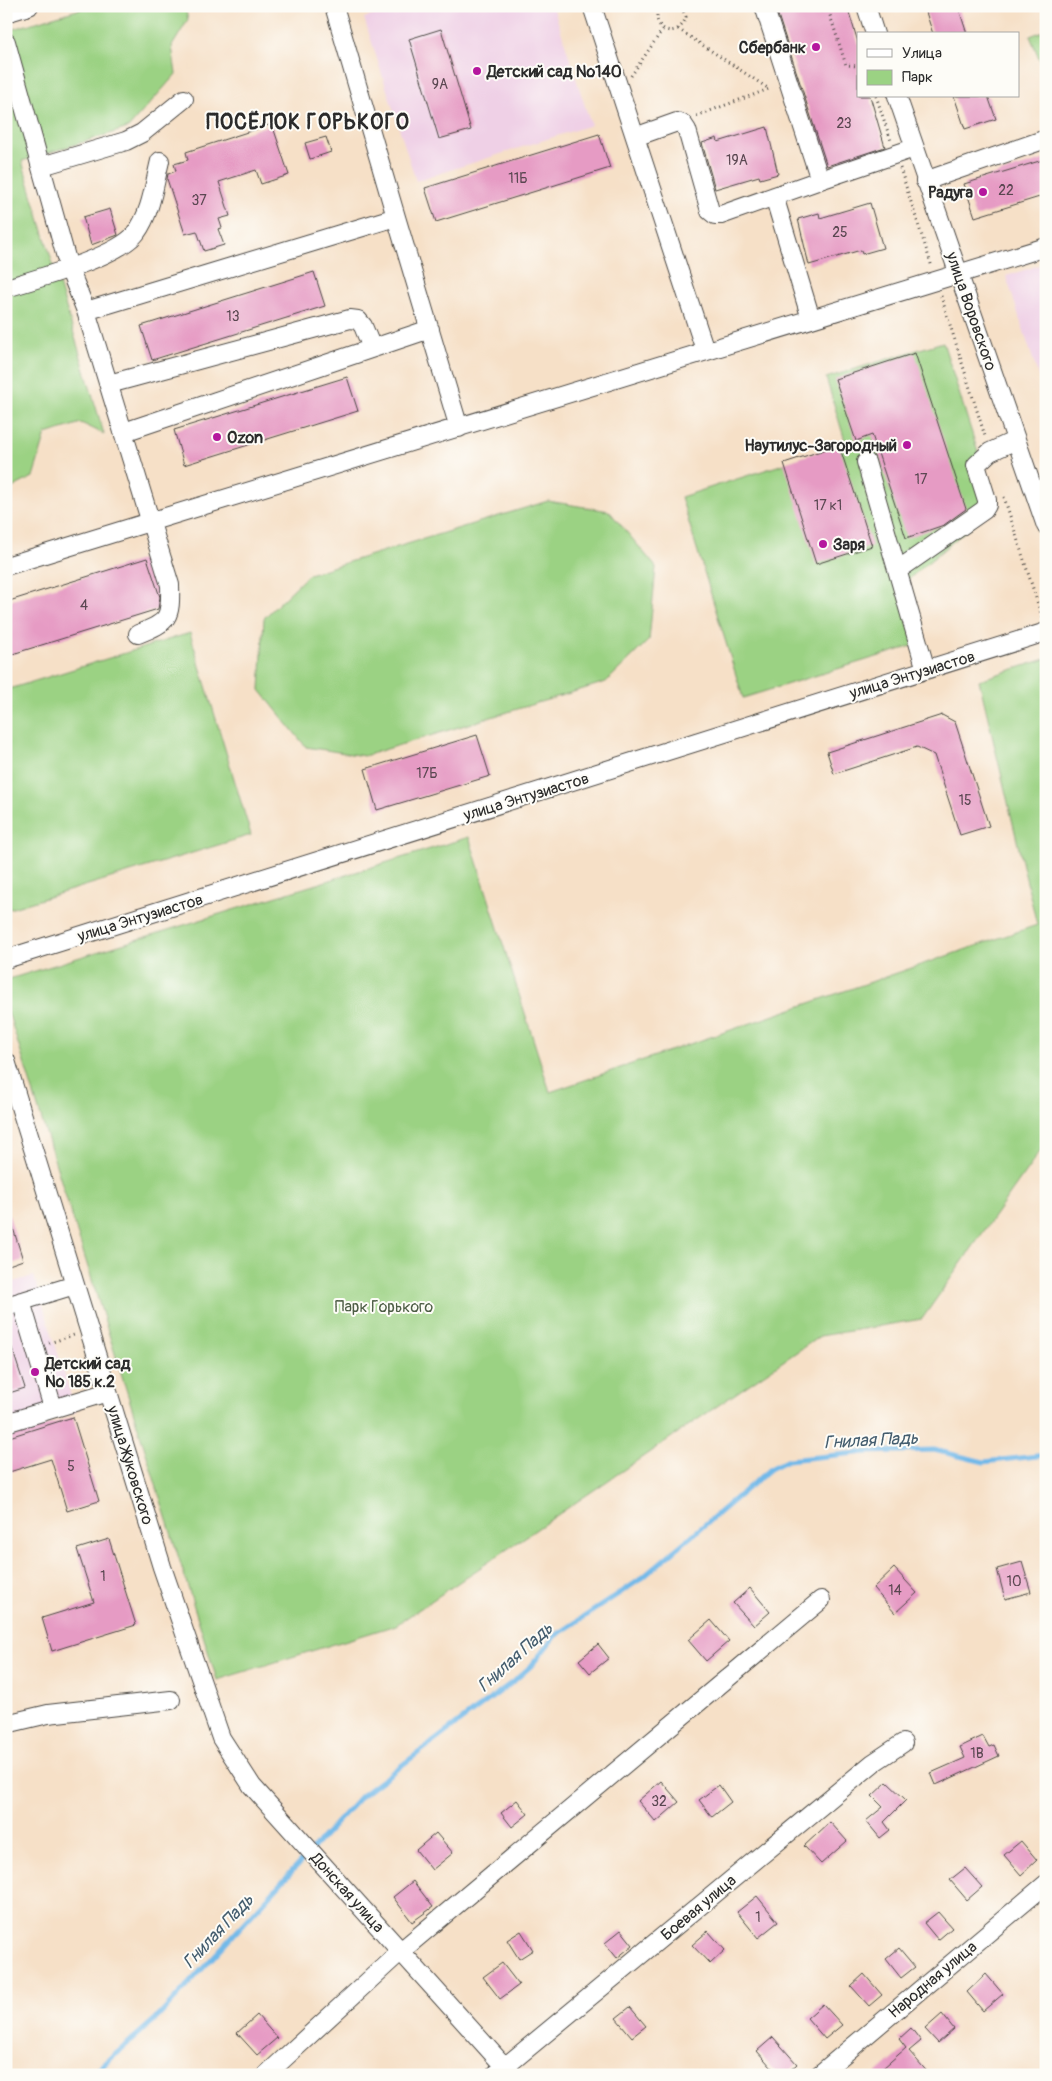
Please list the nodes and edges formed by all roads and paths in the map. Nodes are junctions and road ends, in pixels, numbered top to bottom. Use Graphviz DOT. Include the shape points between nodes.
graph roads {
  1 [pos="29,6"];
  2 [pos="334,6"];
  3 [pos="592,6"];
  4 [pos="682,6"];
  5 [pos="764,6"];
  6 [pos="827,6"];
  7 [pos="866,6"];
  8 [pos="659,7"];
  9 [pos="6,13"];
  10 [pos="663,29"];
  11 [pos="678,30"];
  12 [pos="874,32"];
  13 [pos="6,42"];
  14 [pos="857,66"];
  15 [pos="620,92"];
  16 [pos="877,98"];
  17 [pos="897,98"];
  18 [pos="184,99"];
  19 [pos="677,122"];
  20 [pos="635,137"];
  21 [pos="1046,139"];
  22 [pos="914,148"];
  23 [pos="895,154"];
  24 [pos="160,161"];
  25 [pos="42,166"];
  26 [pos="820,180"];
  27 [pos="925,181"];
  28 [pos="774,196"];
  29 [pos="396,218"];
  30 [pos="1046,247"];
  31 [pos="69,268"];
  32 [pos="959,274"];
  33 [pos="937,281"];
  34 [pos="6,288"];
  35 [pos="86,311"];
  36 [pos="811,319"];
  37 [pos="430,329"];
  38 [pos="372,348"];
  39 [pos="705,350"];
  40 [pos="109,384"];
  41 [pos="459,428"];
  42 [pos="124,432"];
  43 [pos="1016,440"];
  44 [pos="990,452"];
  45 [pos="866,462"];
  46 [pos="1002,489"];
  47 [pos="151,521"];
  48 [pos="1046,526"];
  49 [pos="6,566"];
  50 [pos="898,570"];
  51 [pos="1044,626"];
  52 [pos="138,634"];
  53 [pos="926,670"];
  54 [pos="6,959"];
  55 [pos="6,1061"];
  56 [pos="75,1285"];
  57 [pos="13,1304"];
  58 [pos="89,1330"];
  59 [pos="34,1348"];
  60 [pos="108,1392"];
  61 [pos="53,1408"];
  62 [pos="6,1423"];
  63 [pos="821,1600"];
  64 [pos="207,1695"];
  65 [pos="172,1700"];
  66 [pos="6,1724"];
  67 [pos="903,1742"];
  68 [pos="1046,1884"];
  69 [pos="401,1951"];
  70 [pos="504,2072"];
  71 [pos="266,2075"];
  72 [pos="819,2075"];
  1 -- 9 [label="street"];
  2 -- 29 [label="street"];
  3 -- 15 [label="street"];
  4 -- 11 [label="path" via="686,17"];
  5 -- 26 [label="street"];
  6 -- 14 [label="path" via="846,65"];
  7 -- 12 [label="street"];
  8 -- 10 [label="path" via="656,15"];
  10 -- 11 [label="path"];
  10 -- 15 [label="path"];
  11 -- 19 [label="path" via="769,89"];
  13 -- 25 [label="street"];
  15 -- 20 [label="street"];
  16 -- 23 [label="path"];
  17 -- 22 [label="street, улица Воровского"];
  18 -- 25 [label="street" via="142,133 126,141"];
  19 -- 20 [label="street"];
  19 -- 28 [label="street" via="687,130 710,211 715,215"];
  20 -- 39 [label="street"];
  21 -- 27 [label="street"];
  22 -- 23 [label="street"];
  22 -- 27 [label="street, улица Воровского"];
  23 -- 26 [label="street"];
  23 -- 33 [label="path"];
  24 -- 31 [label="street" via="146,215 135,235 118,247"];
  25 -- 31 [label="street"];
  26 -- 28 [label="street"];
  27 -- 32 [label="street, улица Воровского"];
  28 -- 36 [label="street"];
  29 -- 35 [label="street"];
  29 -- 37 [label="street"];
  30 -- 32 [label="street"];
  31 -- 34 [label="street"];
  31 -- 35 [label="street"];
  32 -- 33 [label="street"];
  32 -- 43 [label="street, улица Воровского"];
  33 -- 36 [label="street"];
  33 -- 44 [label="path"];
  35 -- 40 [label="street"];
  36 -- 39 [label="street"];
  37 -- 38 [label="street"];
  37 -- 41 [label="street"];
  38 -- 40 [label="street" via="363,326 358,320 350,319"];
  38 -- 42 [label="street"];
  39 -- 41 [label="street"];
  40 -- 42 [label="street"];
  41 -- 47 [label="street"];
  42 -- 47 [label="street"];
  43 -- 44 [label="street"];
  43 -- 48 [label="street, улица Воровского"];
  44 -- 50 [label="street" via="976,465 987,500 984,510"];
  45 -- 50 [label="street"];
  46 -- 51 [label="path"];
  47 -- 49 [label="street"];
  47 -- 52 [label="street" via="170,585 170,610 159,626"];
  50 -- 53 [label="street"];
  51 -- 53 [label="street, улица Энтузиастов"];
  53 -- 54 [label="street, улица Энтузиастов"];
  55 -- 56 [label="street, улица Жуковского"];
  56 -- 57 [label="street"];
  56 -- 58 [label="street, улица Жуковского"];
  57 -- 59 [label="street"];
  58 -- 59 [label="path"];
  58 -- 60 [label="street, улица Жуковского"];
  59 -- 61 [label="street"];
  60 -- 61 [label="street"];
  60 -- 64 [label="street, улица Жуковского" via="162,1567"];
  61 -- 62 [label="street"];
  63 -- 69 [label="street"];
  64 -- 69 [label="street, Донская улица" via="222,1738 252,1786"];
  65 -- 66 [label="street" via="48,1714"];
  67 -- 70 [label="street, Боевая улица" via="873,1762"];
  68 -- 72 [label="street, Народная улица"];
  69 -- 70 [label="street, Донская улица"];
  69 -- 71 [label="street"];
}
